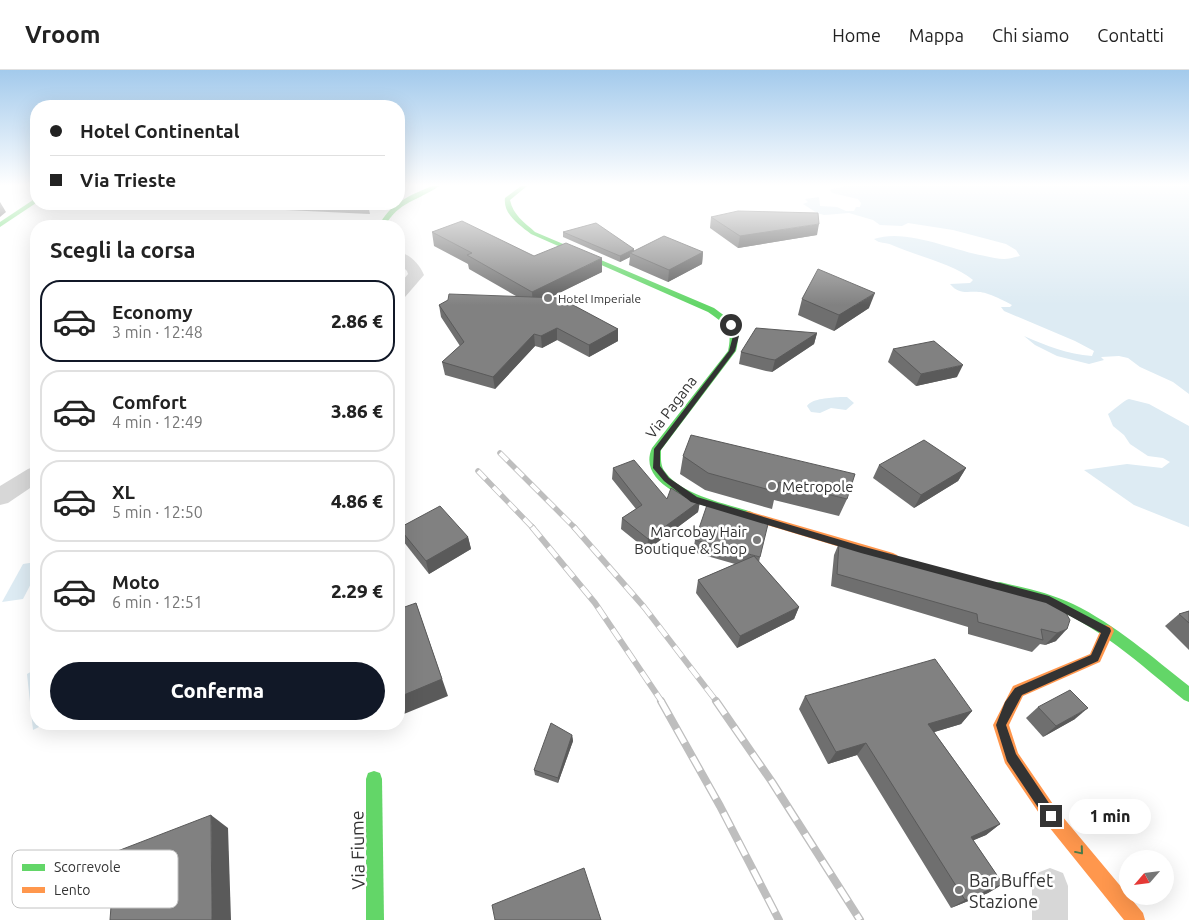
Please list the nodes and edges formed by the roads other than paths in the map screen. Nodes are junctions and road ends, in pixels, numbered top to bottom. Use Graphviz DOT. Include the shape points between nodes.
graph roads {
  1 [pos="523,226"];
  2 [pos="405,261"];
  3 [pos="405,287"];
  4 [pos="30,478"];
  5 [pos="0,497"];
  6 [pos="907,562"];
  7 [pos="989,584"];
  8 [pos="1106,631"];
  9 [pos="1189,695"];
  10 [pos="374,779"];
  11 [pos="375,920"];
  12 [pos="1136,920"];
  1 -- 6 [label="main road, Via Pagana" via="586,257 711,310 723,317 734,330 736,336 732,351 656,450 656,466 666,480 694,500"];
  2 -- 3 [label="street" via="416,275"];
  4 -- 5 [label="street"];
  7 -- 8 [label="main road" via="1049,600"];
  8 -- 9 [label="main road"];
  8 -- 12 [label="main road, one-way" via="1095,658 1018,691 1001,725 1011,757 1051,816"];
  10 -- 11 [label="main road, Via Fiume"];
}
